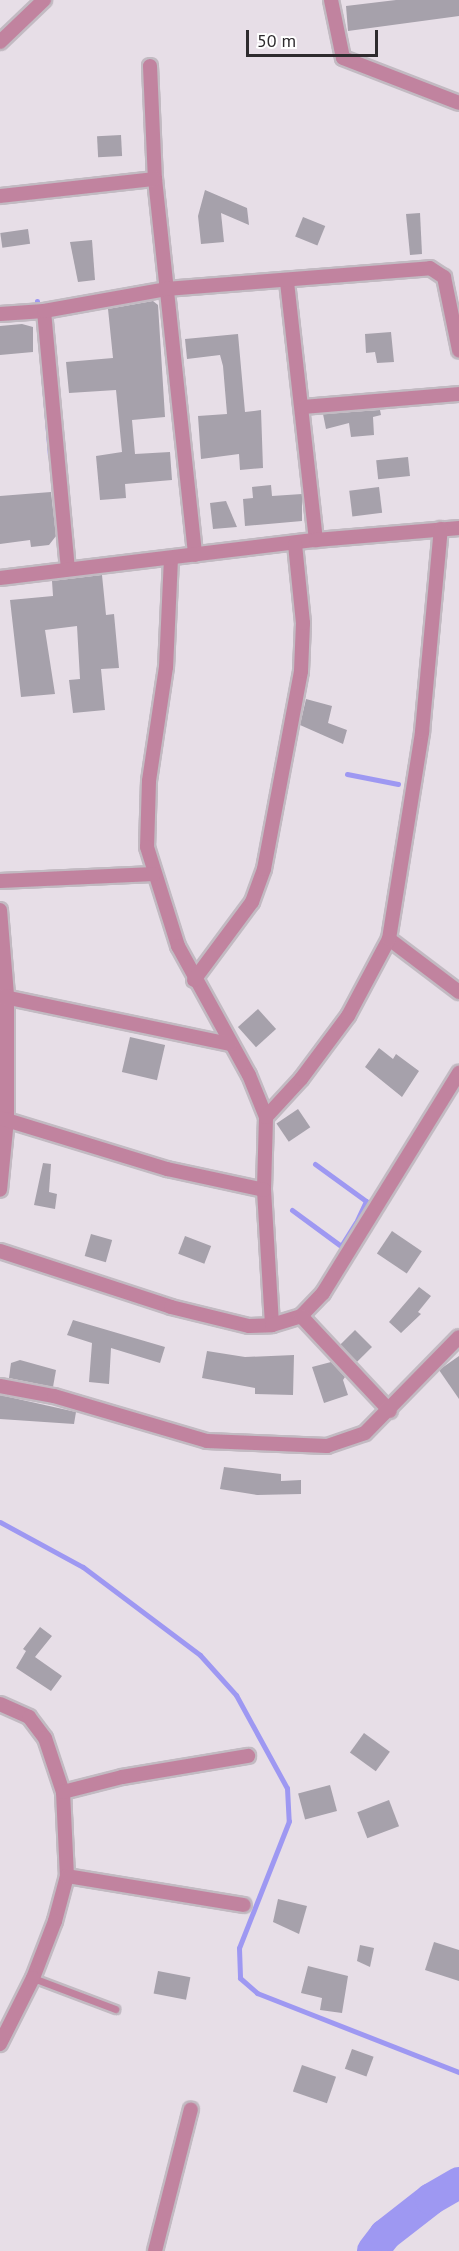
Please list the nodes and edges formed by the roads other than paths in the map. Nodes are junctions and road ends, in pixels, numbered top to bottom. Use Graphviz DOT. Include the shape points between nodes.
graph roads {
  1 [pos="44,0"];
  2 [pos="331,0"];
  3 [pos="0,42"];
  4 [pos="150,66"];
  5 [pos="459,103"];
  6 [pos="155,179"];
  7 [pos="0,196"];
  8 [pos="287,282"];
  9 [pos="166,289"];
  10 [pos="44,311"];
  11 [pos="0,314"];
  12 [pos="459,350"];
  13 [pos="459,394"];
  14 [pos="304,407"];
  15 [pos="459,528"];
  16 [pos="441,529"];
  17 [pos="316,540"];
  18 [pos="295,544"];
  19 [pos="195,555"];
  20 [pos="171,558"];
  21 [pos="68,568"];
  22 [pos="0,578"];
  23 [pos="154,874"];
  24 [pos="0,881"];
  25 [pos="0,910"];
  26 [pos="389,939"];
  27 [pos="194,980"];
  28 [pos="459,992"];
  29 [pos="4,996"];
  30 [pos="230,1044"];
  31 [pos="459,1073"];
  32 [pos="266,1117"];
  33 [pos="4,1118"];
  34 [pos="0,1190"];
  35 [pos="264,1190"];
  36 [pos="0,1251"];
  37 [pos="301,1316"];
  38 [pos="272,1325"];
  39 [pos="459,1337"];
  40 [pos="0,1386"];
  41 [pos="390,1411"];
  42 [pos="0,1704"];
  43 [pos="248,1756"];
  44 [pos="63,1792"];
  45 [pos="67,1876"];
  46 [pos="244,1905"];
  47 [pos="33,1978"];
  48 [pos="115,2009"];
  49 [pos="0,2044"];
  50 [pos="191,2109"];
  51 [pos="155,2251"];
  1 -- 3 [label="street"];
  2 -- 5 [label="street" via="343,58"];
  4 -- 6 [label="street"];
  6 -- 7 [label="street"];
  6 -- 9 [label="street"];
  8 -- 9 [label="street"];
  8 -- 12 [label="street" via="437,270 444,277"];
  8 -- 14 [label="street"];
  9 -- 10 [label="street"];
  9 -- 19 [label="street"];
  10 -- 11 [label="street"];
  10 -- 21 [label="street"];
  13 -- 14 [label="street"];
  14 -- 17 [label="street"];
  15 -- 16 [label="street"];
  16 -- 17 [label="street"];
  16 -- 26 [label="street" via="422,732"];
  17 -- 18 [label="street"];
  18 -- 19 [label="street"];
  18 -- 27 [label="street" via="303,623 301,671 264,869 252,902"];
  19 -- 20 [label="street"];
  20 -- 21 [label="street"];
  20 -- 23 [label="street" via="166,667 147,811 147,847"];
  21 -- 22 [label="street"];
  23 -- 24 [label="street"];
  23 -- 27 [label="street"];
  25 -- 29 [label="street"];
  26 -- 28 [label="street"];
  26 -- 32 [label="street" via="348,1016 301,1079"];
  27 -- 30 [label="street"];
  29 -- 30 [label="street"];
  29 -- 33 [label="street"];
  30 -- 32 [label="street" via="249,1075"];
  31 -- 37 [label="street" via="323,1293"];
  32 -- 35 [label="street"];
  33 -- 34 [label="street"];
  33 -- 35 [label="street" via="167,1169"];
  35 -- 38 [label="street"];
  36 -- 38 [label="street" via="171,1306 249,1326"];
  37 -- 38 [label="street"];
  37 -- 41 [label="street"];
  39 -- 41 [label="street"];
  40 -- 41 [label="street" via="54,1396 207,1441 283,1446 337,1443 365,1433"];
  42 -- 44 [label="street" via="29,1717 45,1738"];
  43 -- 44 [label="street"];
  44 -- 45 [label="street"];
  45 -- 46 [label="street"];
  45 -- 47 [label="street"];
  47 -- 48 [label="lane"];
  47 -- 49 [label="street"];
  50 -- 51 [label="street"];
}
